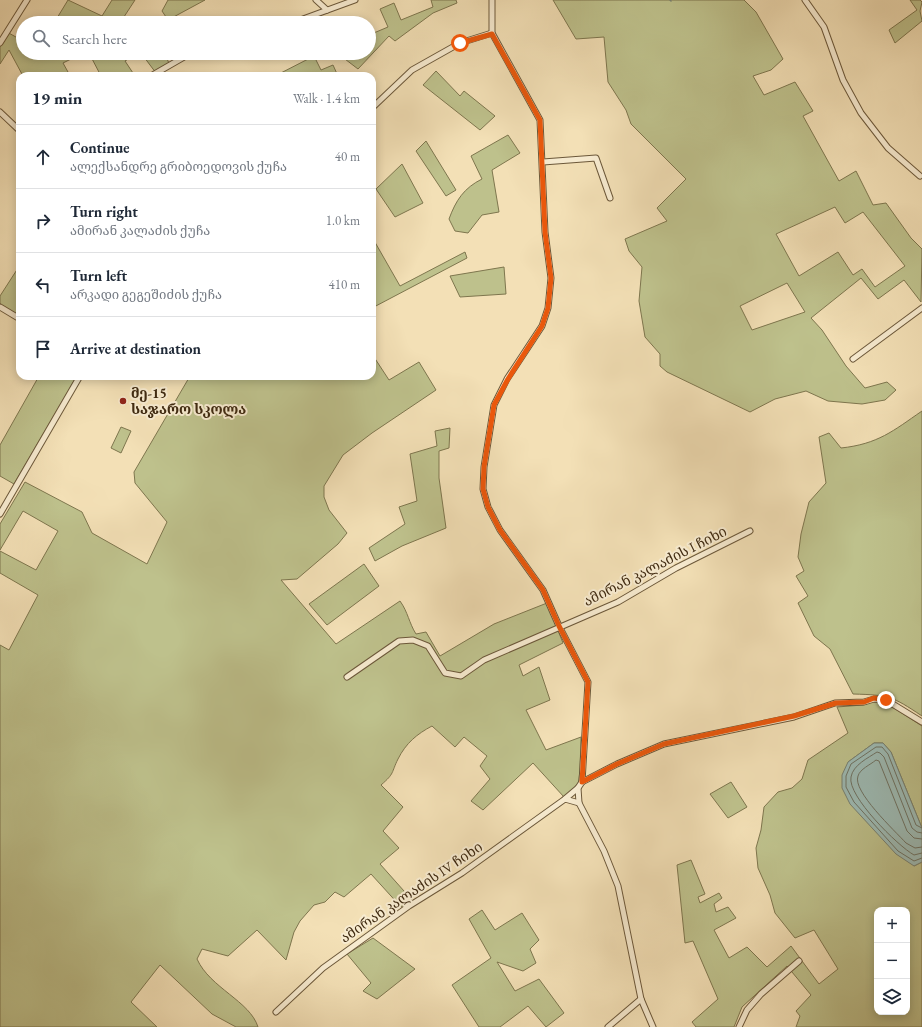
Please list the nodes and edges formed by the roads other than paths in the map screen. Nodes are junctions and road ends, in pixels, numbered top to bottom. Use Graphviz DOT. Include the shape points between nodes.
graph roads {
  1 [pos="27,0"];
  2 [pos="316,0"];
  3 [pos="355,0"];
  4 [pos="492,0"];
  5 [pos="805,0"];
  6 [pos="327,10"];
  7 [pos="17,16"];
  8 [pos="311,16"];
  9 [pos="16,18"];
  10 [pos="492,34"];
  11 [pos="0,43"];
  12 [pos="179,60"];
  13 [pos="158,72"];
  14 [pos="376,104"];
  15 [pos="0,112"];
  16 [pos="16,127"];
  17 [pos="543,162"];
  18 [pos="921,175"];
  19 [pos="610,198"];
  20 [pos="0,307"];
  21 [pos="922,308"];
  22 [pos="16,317"];
  23 [pos="853,358"];
  24 [pos="78,380"];
  25 [pos="0,514"];
  26 [pos="750,531"];
  27 [pos="559,626"];
  28 [pos="347,677"];
  29 [pos="922,722"];
  30 [pos="582,782"];
  31 [pos="578,788"];
  32 [pos="565,799"];
  33 [pos="579,803"];
  34 [pos="799,961"];
  35 [pos="641,1000"];
  36 [pos="276,1012"];
  37 [pos="608,1027"];
  38 [pos="653,1027"];
  39 [pos="740,1027"];
  1 -- 7 [label="street"];
  2 -- 6 [label="street"];
  3 -- 6 [label="street"];
  4 -- 10 [label="street"];
  5 -- 18 [label="street" via="824,27 843,80 861,113 888,148"];
  6 -- 8 [label="street"];
  9 -- 11 [label="street"];
  10 -- 14 [label="street" via="460,43 412,70"];
  10 -- 17 [label="street" via="540,120"];
  12 -- 13 [label="street"];
  15 -- 16 [label="street"];
  17 -- 19 [label="street" via="596,158"];
  17 -- 27 [label="street" via="545,232 551,278 548,308 542,326 494,405 483,489 488,507 500,530 543,590"];
  20 -- 22 [label="street"];
  21 -- 23 [label="street"];
  24 -- 25 [label="street"];
  26 -- 27 [label="street, ამირან კალაძის I ჩიხი" via="676,568 618,602"];
  27 -- 28 [label="street, ამირან კალაძის I ჩიხი" via="484,660 461,676 446,672 428,646 413,640 399,641"];
  27 -- 30 [label="street" via="588,682"];
  29 -- 30 [label="street" via="886,700 874,698 864,702 836,703 794,716 664,744"];
  30 -- 31 [label="street, ამირან კალაძის IV ჩიხი"];
  31 -- 32 [label="street, ამირან კალაძის IV ჩიხი"];
  31 -- 33 [label="street"];
  32 -- 33 [label="street"];
  32 -- 36 [label="street, ამირან კალაძის IV ჩიხი" via="462,873 408,906 323,968"];
  33 -- 35 [label="street" via="604,851 618,886"];
  34 -- 39 [label="street" via="761,994 747,1010"];
  35 -- 37 [label="street"];
  35 -- 38 [label="street"];
}
